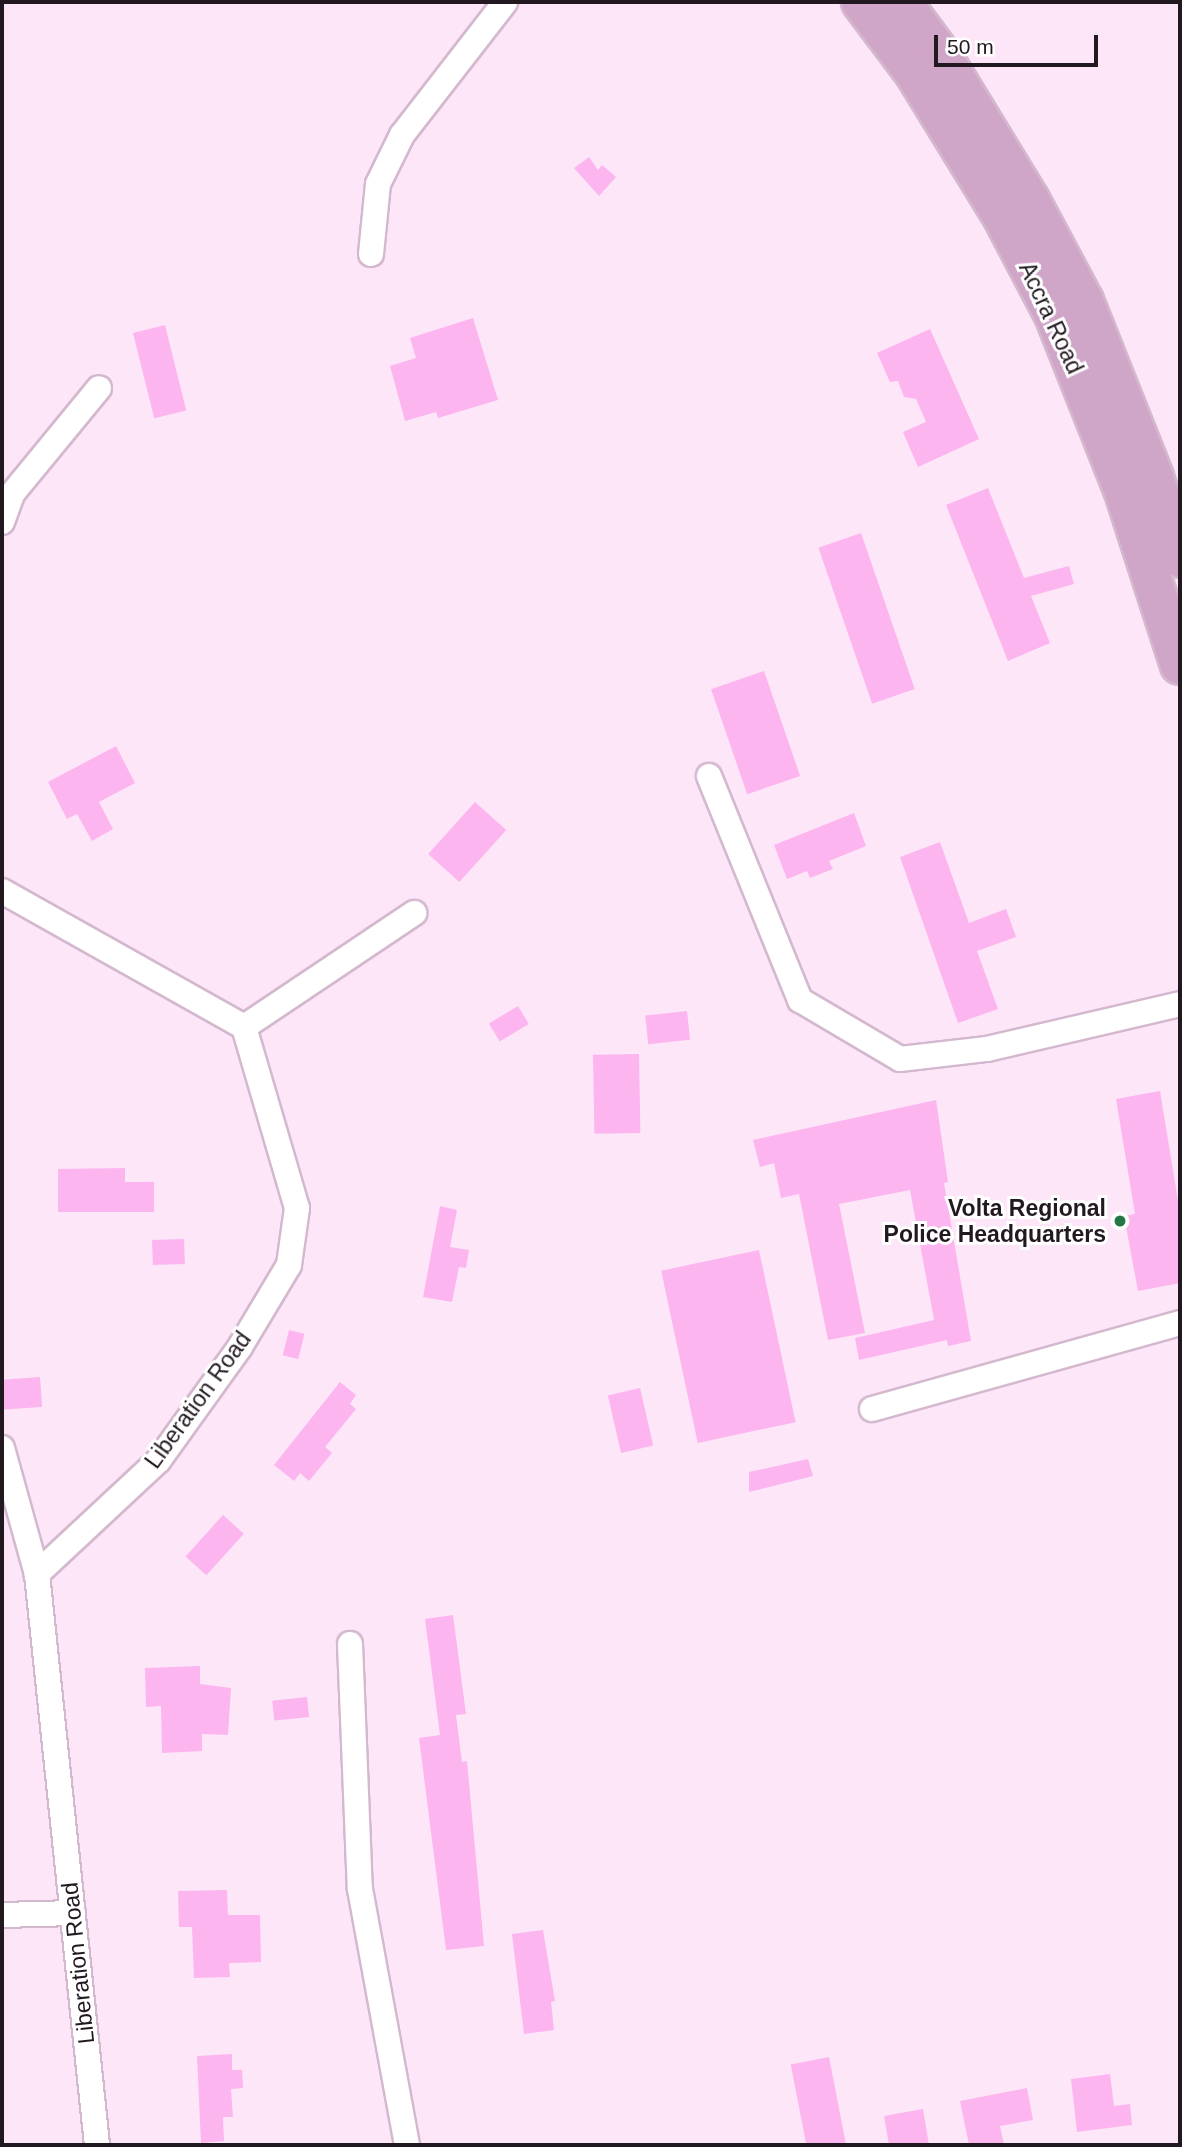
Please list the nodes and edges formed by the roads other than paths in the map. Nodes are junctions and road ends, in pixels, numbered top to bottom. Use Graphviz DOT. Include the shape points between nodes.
graph roads {
  1 [pos="505,2"];
  2 [pos="861,2"];
  3 [pos="902,2"];
  4 [pos="371,254"];
  5 [pos="99,388"];
  6 [pos="2,522"];
  7 [pos="1180,558"];
  8 [pos="1180,665"];
  9 [pos="709,776"];
  10 [pos="2,891"];
  11 [pos="414,913"];
  12 [pos="1180,1004"];
  13 [pos="244,1027"];
  14 [pos="1180,1323"];
  15 [pos="872,1409"];
  16 [pos="2,1448"];
  17 [pos="37,1574"];
  18 [pos="349,1644"];
  19 [pos="73,1913"];
  20 [pos="2,1915"];
  21 [pos="97,2145"];
  22 [pos="407,2145"];
  1 -- 4 [label="street" via="402,135 378,184"];
  2 -- 8 [label="main road, Accra Road" via="915,74 1002,216 1054,316 1123,489"];
  3 -- 7 [label="main road, Accra Road" via="942,56 1030,200 1084,301 1154,477"];
  5 -- 6 [label="street" via="12,494"];
  9 -- 12 [label="street" via="800,1000 900,1059 987,1049"];
  10 -- 13 [label="street"];
  11 -- 13 [label="street"];
  13 -- 17 [label="street, Liberation Road" via="294,1188 297,1208 289,1265 240,1347 158,1461"];
  14 -- 15 [label="street"];
  16 -- 17 [label="street"];
  17 -- 19 [label="street, Liberation Road"];
  18 -- 22 [label="street" via="360,1889"];
  19 -- 20 [label="street"];
  19 -- 21 [label="street, Liberation Road"];
}
